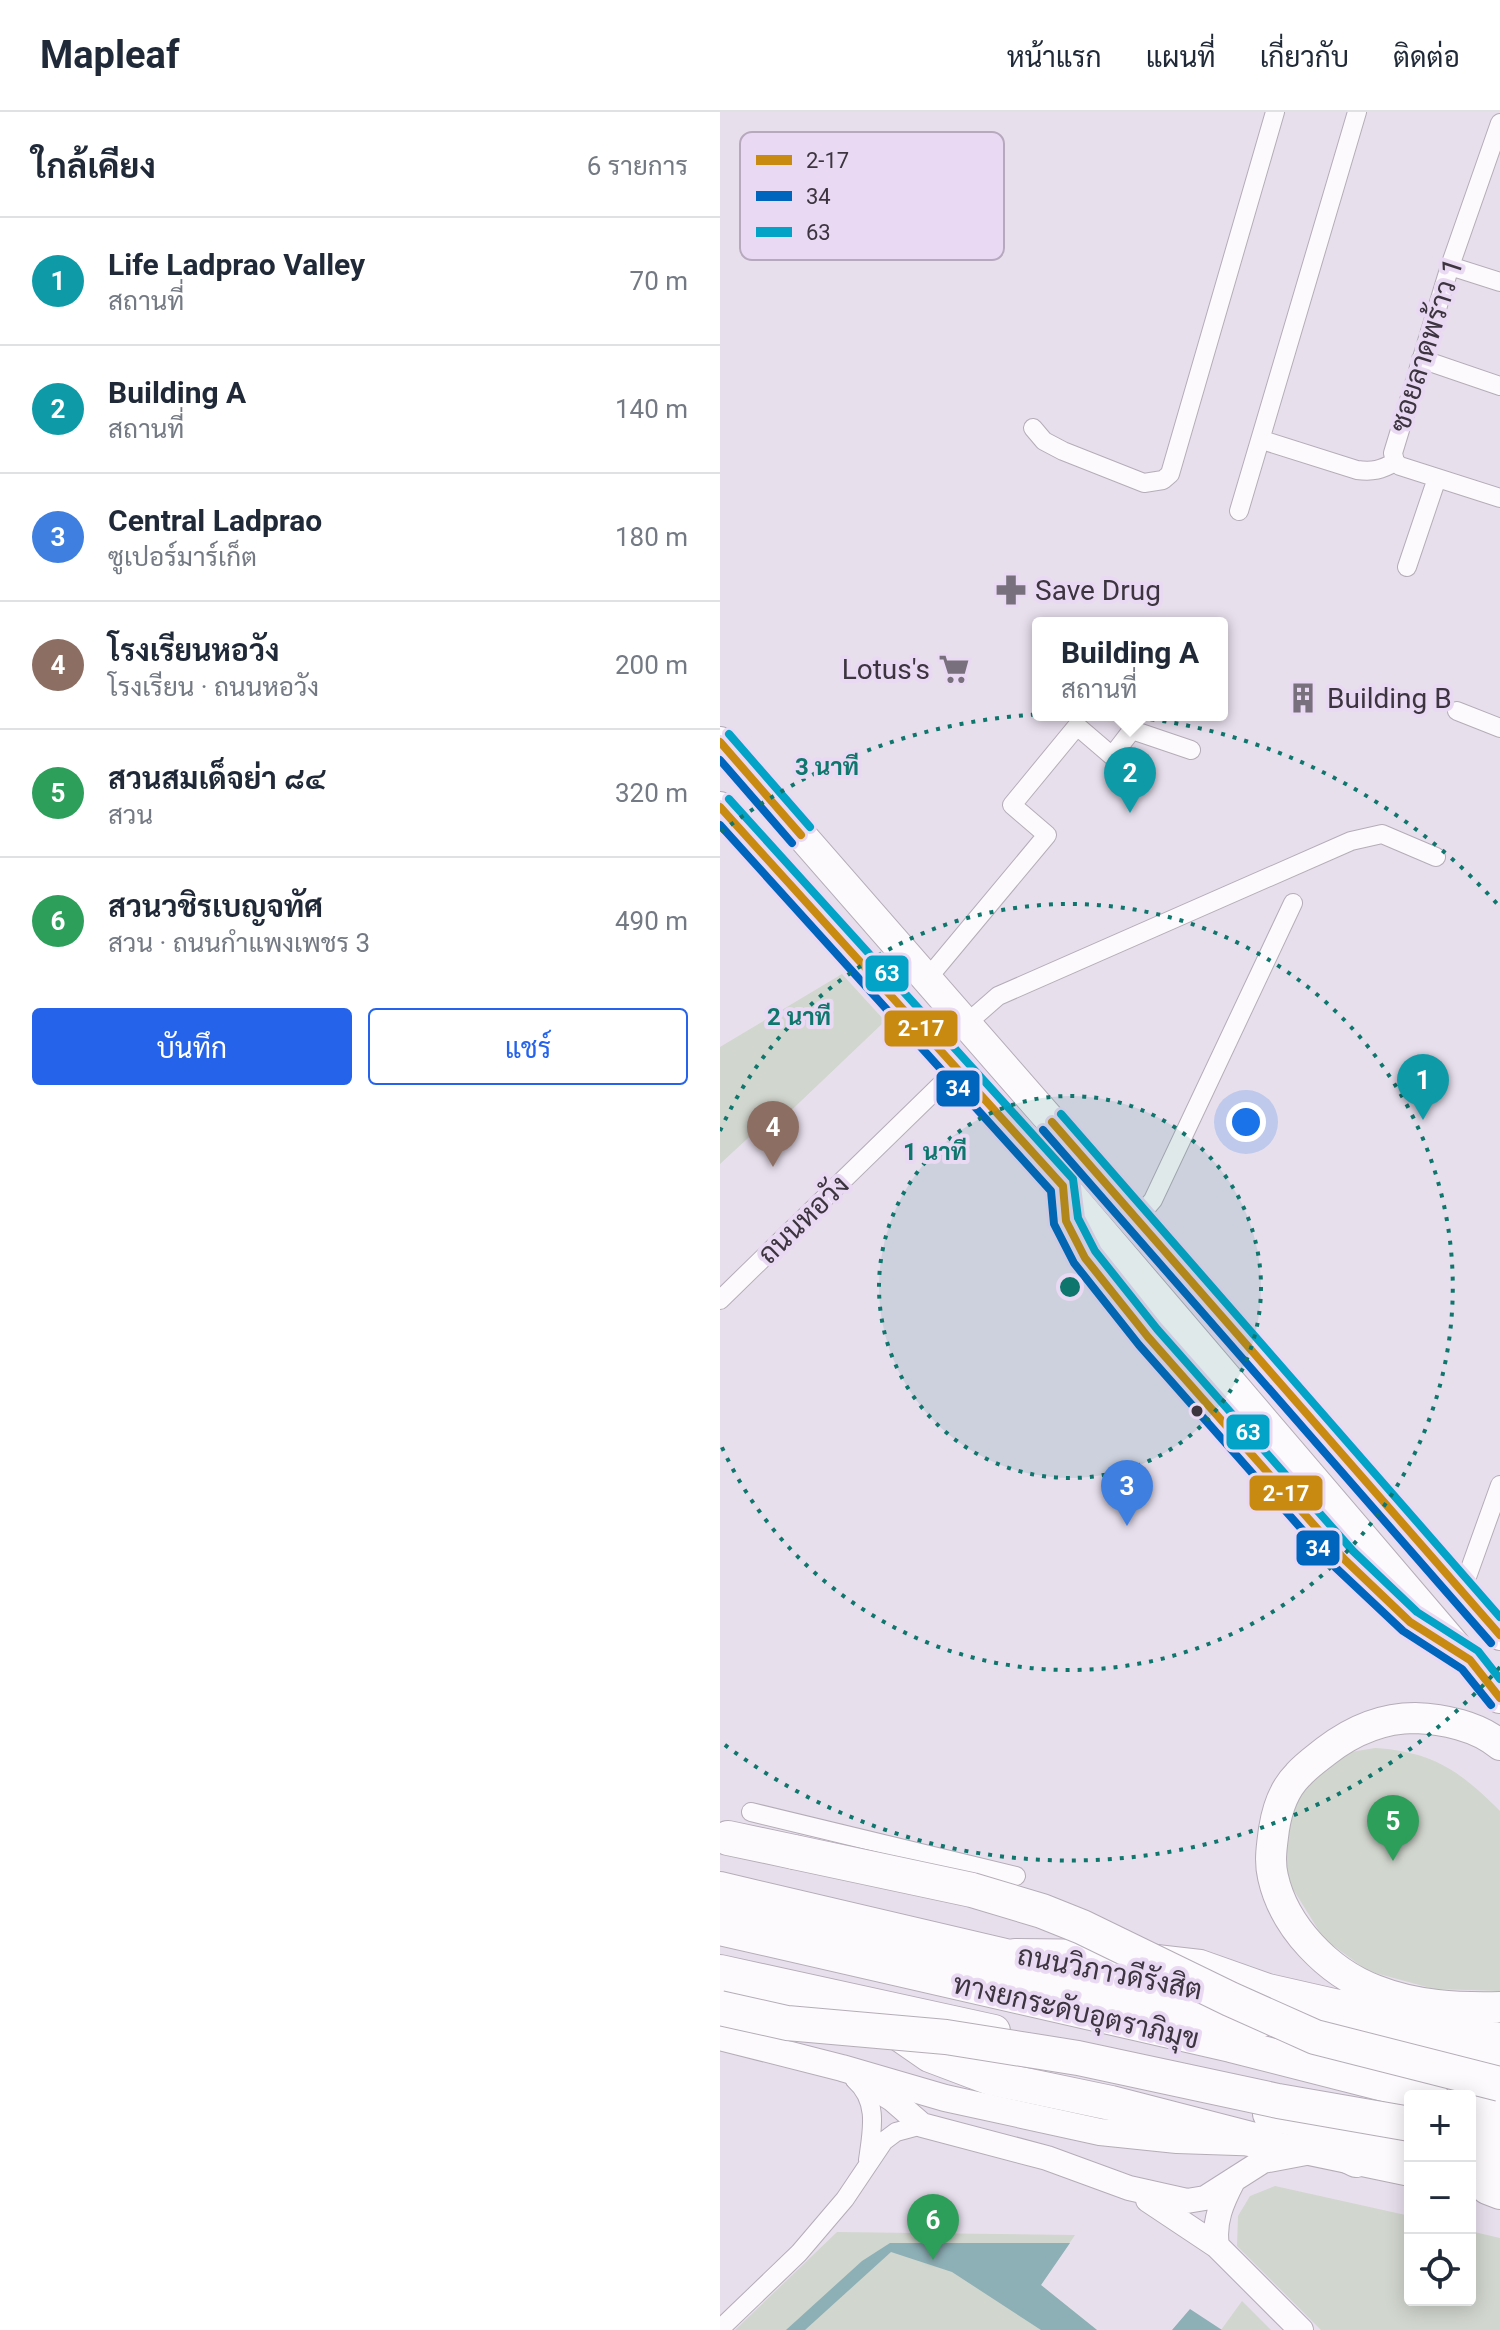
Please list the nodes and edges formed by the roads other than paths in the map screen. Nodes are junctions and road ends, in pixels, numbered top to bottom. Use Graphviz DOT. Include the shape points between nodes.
graph roads {
  1 [pos="1275,112"];
  2 [pos="1357,112"];
  3 [pos="1500,123"];
  4 [pos="1450,266"];
  5 [pos="1500,282"];
  6 [pos="1421,359"];
  7 [pos="1500,386"];
  8 [pos="1033,428"];
  9 [pos="1262,440"];
  10 [pos="1395,462"];
  11 [pos="1437,478"];
  12 [pos="1500,498"];
  13 [pos="1239,511"];
  14 [pos="1407,567"];
  15 [pos="1457,711"];
  16 [pos="1500,728"];
  17 [pos="720,742"];
  18 [pos="1191,750"];
  19 [pos="720,807"];
  20 [pos="1436,857"];
  21 [pos="1293,903"];
  22 [pos="927,979"];
  23 [pos="966,1024"];
  24 [pos="956,1070"];
  25 [pos="1136,1220"];
  26 [pos="720,1300"];
  27 [pos="1500,1485"];
  28 [pos="1462,1591"];
  29 [pos="1500,1635"];
  30 [pos="1500,1698"];
  31 [pos="1500,1745"];
  32 [pos="751,1812"];
  33 [pos="728,1838"];
  34 [pos="1016,1876"];
  35 [pos="720,1885"];
  36 [pos="720,1898"];
  37 [pos="720,1910"];
  38 [pos="894,1927"];
  39 [pos="720,1928"];
  40 [pos="720,1950"];
  41 [pos="1015,1954"];
  42 [pos="1086,1970"];
  43 [pos="720,1971"];
  44 [pos="1166,1980"];
  45 [pos="1268,1989"];
  46 [pos="720,1991"];
  47 [pos="837,1996"];
  48 [pos="1500,2007"];
  49 [pos="720,2008"];
  50 [pos="720,2037"];
  51 [pos="1500,2038"];
  52 [pos="1500,2060"];
  53 [pos="842,2068"];
  54 [pos="1500,2082"];
  55 [pos="1407,2090"];
  56 [pos="1500,2095"];
  57 [pos="1404,2112"];
  58 [pos="1476,2121"];
  59 [pos="922,2125"];
  60 [pos="1404,2125"];
  61 [pos="1404,2125"];
  62 [pos="1262,2128"];
  63 [pos="1404,2146"];
  64 [pos="1311,2152"];
  65 [pos="1489,2156"];
  66 [pos="1356,2161"];
  67 [pos="867,2163"];
  68 [pos="1404,2172"];
  69 [pos="1233,2181"];
  70 [pos="1129,2188"];
  71 [pos="1217,2246"];
  72 [pos="720,2329"];
  73 [pos="1301,2330"];
  1 -- 8 [label="street" via="1170,474 1144,483 1063,451"];
  2 -- 9 [label="street"];
  3 -- 4 [label="street, ซอยลาดพร้าว 1" via="1473,181"];
  4 -- 5 [label="street"];
  4 -- 6 [label="street, ซอยลาดพร้าว 1"];
  6 -- 7 [label="street"];
  6 -- 10 [label="street, ซอยลาดพร้าว 1" via="1394,446"];
  9 -- 10 [label="street" via="1357,470 1382,470"];
  9 -- 13 [label="street"];
  10 -- 11 [label="street, ซอยลาดพร้าว 1"];
  11 -- 12 [label="street, ซอยลาดพร้าว 1"];
  11 -- 14 [label="street"];
  15 -- 16 [label="street"];
  17 -- 22 [label="main road"];
  18 -- 22 [label="street" via="1132,730 1112,756 1077,726 1012,805 1047,835"];
  19 -- 24 [label="main road"];
  20 -- 23 [label="street" via="1382,834 1351,841 998,996"];
  21 -- 25 [label="street" via="1153,1200"];
  22 -- 23 [label="main road"];
  23 -- 25 [label="main road"];
  24 -- 26 [label="street, ถนนหอวัง"];
  24 -- 30 [label="main road" via="1074,1198"];
  25 -- 28 [label="main road"];
  27 -- 28 [label="street"];
  28 -- 29 [label="main road"];
  31 -- 48 [label="main road" via="1447,1722 1403,1718 1372,1724 1297,1775 1275,1819 1270,1861 1279,1898 1292,1922 1309,1944 1354,1980 1420,2003"];
  32 -- 34 [label="street"];
  33 -- 54 [label="highway, bridge" via="972,1890 1042,1911 1315,2037"];
  35 -- 38 [label="main road, ถนนวิภาวดีรังสิต"];
  36 -- 38 [label="highway"];
  37 -- 56 [label="highway, ถนนวิภาวดีรังสิต"];
  38 -- 41 [label="main road, ถนนวิภาวดีรังสิต"];
  39 -- 55 [label="highway, ทางยกระดับอุตราภิมุข"];
  40 -- 57 [label="highway, ทางยกระดับอุตราภิมุข"];
  41 -- 42 [label="main road, ถนนวิภาวดีรังสิต"];
  41 -- 45 [label="main road" via="1113,1955 1200,1965"];
  42 -- 44 [label="main road, ถนนวิภาวดีรังสิต"];
  42 -- 54 [label="highway" via="1179,2003"];
  43 -- 47 [label="highway"];
  44 -- 45 [label="main road"];
  44 -- 52 [label="main road, ถนนวิภาวดีรังสิต" via="1427,2047"];
  45 -- 51 [label="main road"];
  46 -- 62 [label="highway" via="873,2019 930,2055 991,2078"];
  47 -- 60 [label="highway, bridge"];
  47 -- 62 [label="highway" via="883,2015"];
  49 -- 61 [label="highway, bridge" via="787,2023 946,2037 1078,2058"];
  50 -- 53 [label="main road"];
  53 -- 59 [label="street"];
  53 -- 62 [label="main road" via="945,2098 1100,2132 1165,2139"];
  53 -- 67 [label="street" via="869,2097"];
  58 -- 65 [label="highway"];
  59 -- 67 [label="street" via="896,2132"];
  59 -- 70 [label="street" via="1047,2158"];
  62 -- 63 [label="highway"];
  62 -- 64 [label="main road"];
  62 -- 66 [label="highway"];
  64 -- 66 [label="main road"];
  64 -- 69 [label="street" via="1263,2161"];
  66 -- 68 [label="main road"];
  67 -- 72 [label="street" via="845,2199 799,2253"];
  69 -- 70 [label="street" via="1205,2198 1187,2201"];
  69 -- 71 [label="street" via="1219,2213"];
  70 -- 71 [label="street"];
  71 -- 73 [label="street"];
}
